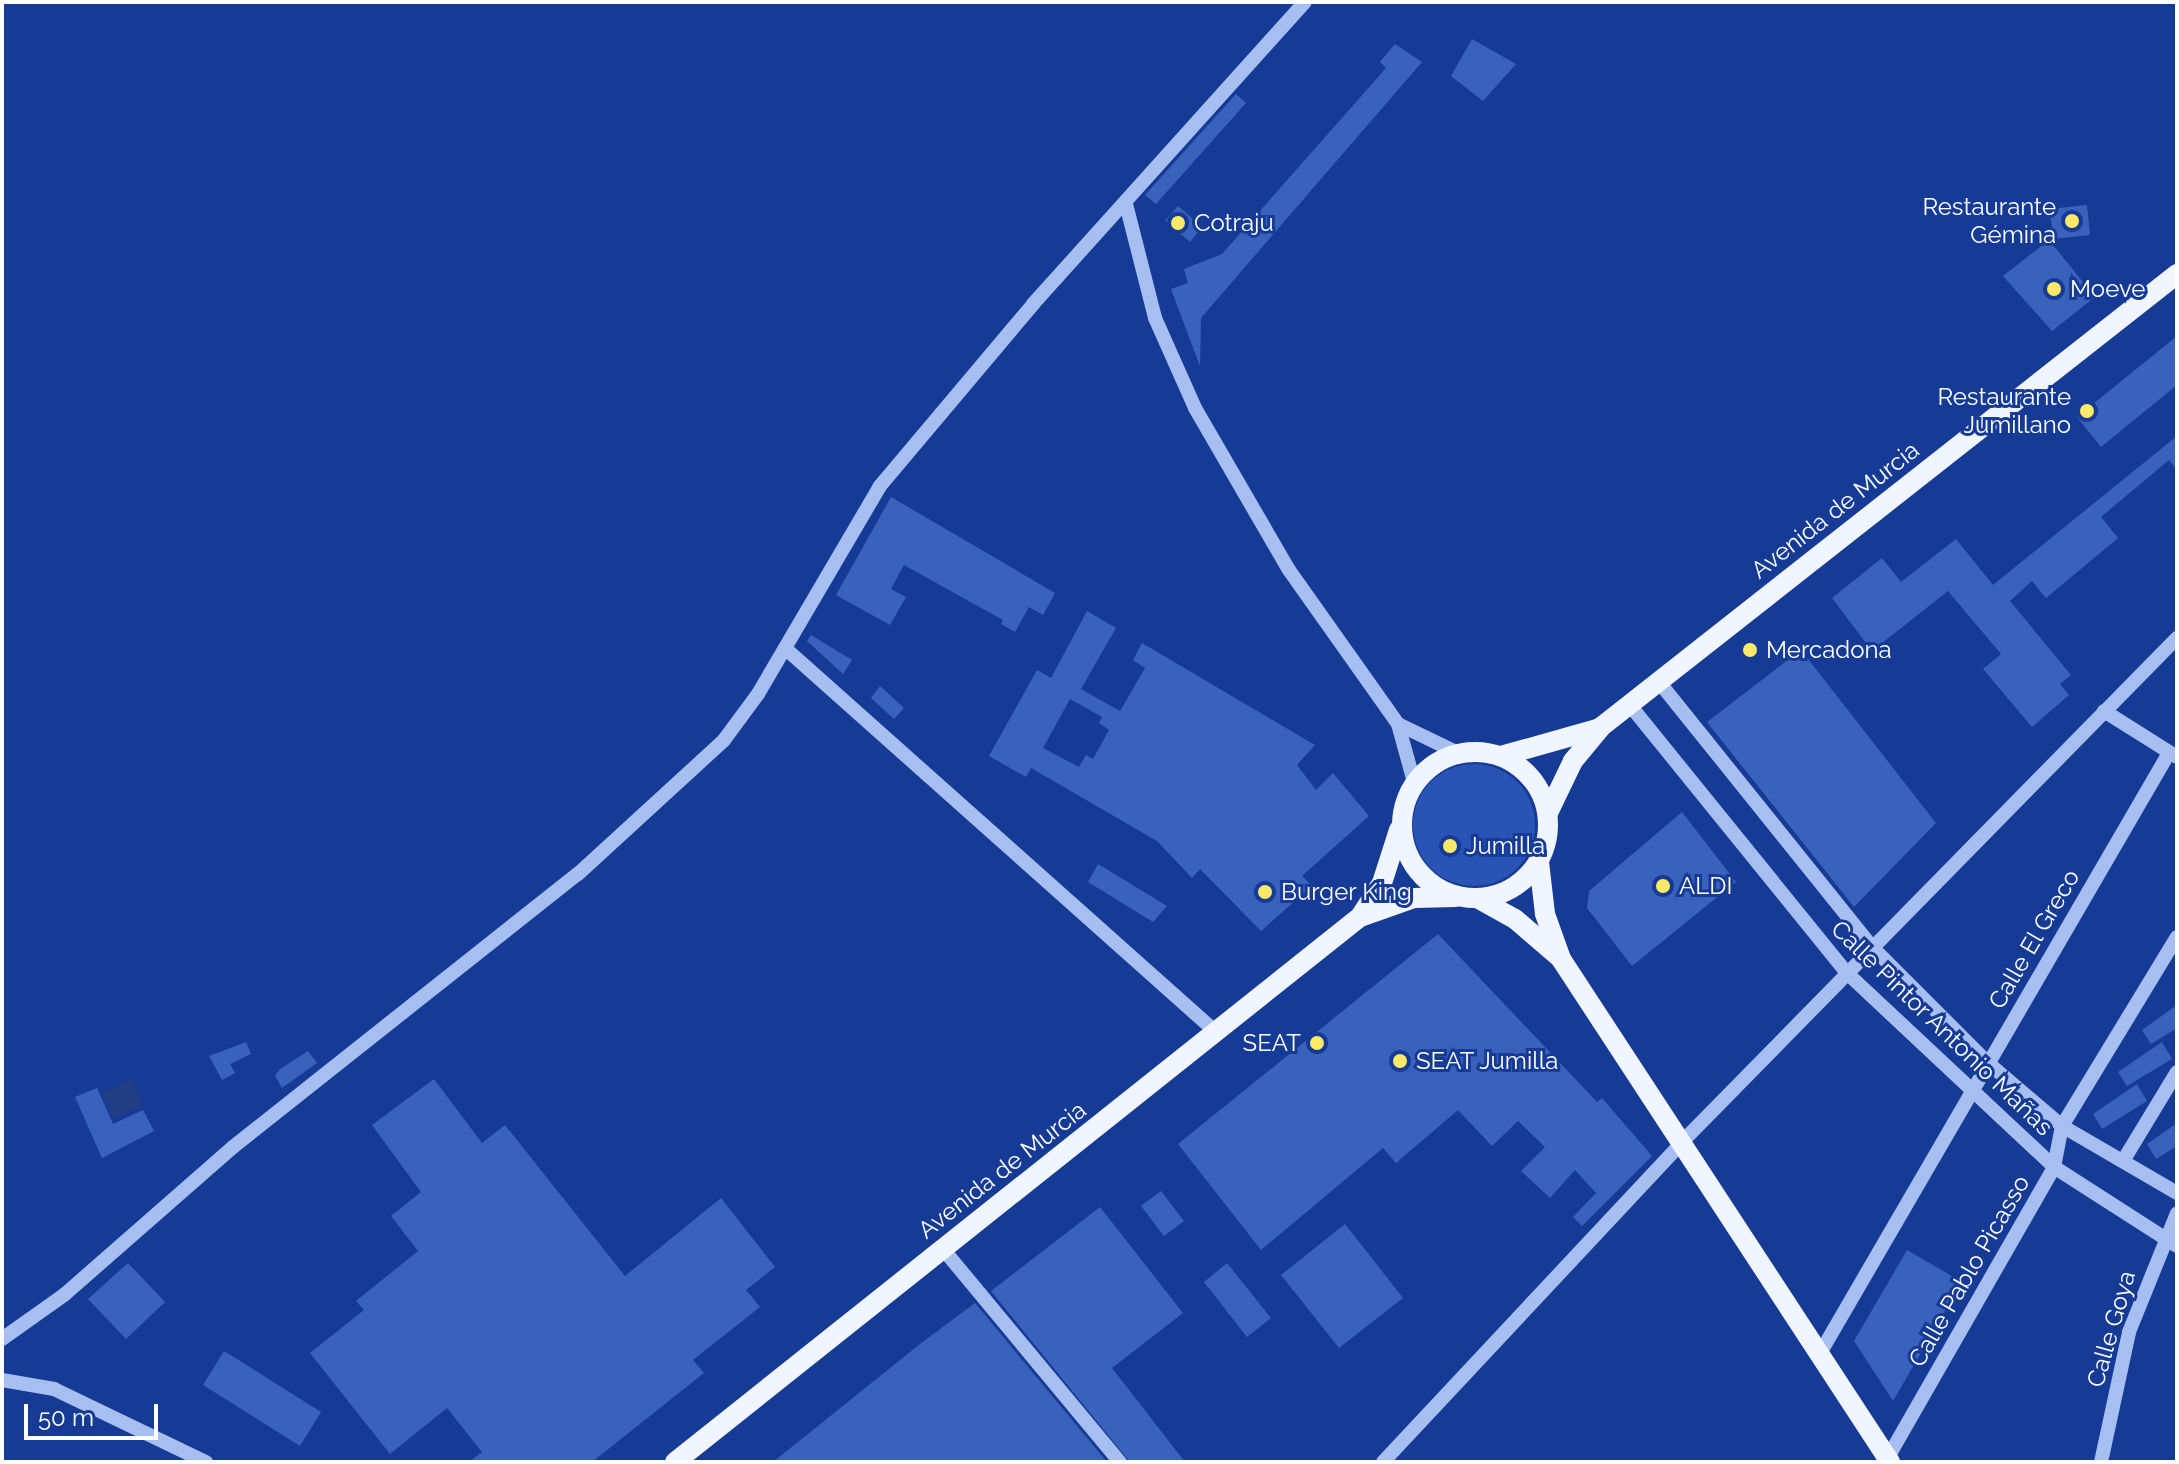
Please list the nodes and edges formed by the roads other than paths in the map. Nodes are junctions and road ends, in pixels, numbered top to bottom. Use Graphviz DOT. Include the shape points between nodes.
graph roads {
  1 [pos="1305,2"];
  2 [pos="1126,204"];
  3 [pos="2177,274"];
  4 [pos="2177,638"];
  5 [pos="786,649"];
  6 [pos="1659,682"];
  7 [pos="1629,704"];
  8 [pos="2104,711"];
  9 [pos="1398,724"];
  10 [pos="1601,727"];
  11 [pos="1456,752"];
  12 [pos="2173,755"];
  13 [pos="1501,756"];
  14 [pos="1414,782"];
  15 [pos="1548,813"];
  16 [pos="1401,821"];
  17 [pos="1539,862"];
  18 [pos="1456,897"];
  19 [pos="1479,899"];
  20 [pos="1360,917"];
  21 [pos="2177,937"];
  22 [pos="1874,949"];
  23 [pos="1561,959"];
  24 [pos="1848,974"];
  25 [pos="1217,1033"];
  26 [pos="1987,1062"];
  27 [pos="2177,1072"];
  28 [pos="1973,1092"];
  29 [pos="2062,1126"];
  30 [pos="1681,1143"];
  31 [pos="2123,1161"];
  32 [pos="2054,1167"];
  33 [pos="2177,1193"];
  34 [pos="2177,1213"];
  35 [pos="2171,1242"];
  36 [pos="943,1249"];
  37 [pos="2,1339"];
  38 [pos="1819,1355"];
  39 [pos="2,1380"];
  40 [pos="1888,1460"];
  41 [pos="206,1462"];
  42 [pos="675,1462"];
  43 [pos="1120,1462"];
  44 [pos="1383,1462"];
  45 [pos="2101,1462"];
  1 -- 2 [label="street"];
  2 -- 5 [label="street" via="1033,304 880,486"];
  2 -- 9 [label="street" via="1155,318 1195,408 1289,570"];
  3 -- 6 [label="main road, Avenida de Murcia"];
  4 -- 8 [label="street"];
  5 -- 25 [label="street"];
  5 -- 37 [label="street" via="724,740 578,874 233,1147 64,1295"];
  6 -- 7 [label="main road, Avenida de Murcia"];
  6 -- 22 [label="street, Calle Pintor Antonio Mañas"];
  7 -- 10 [label="main road, Avenida de Murcia"];
  7 -- 24 [label="street, Calle Pintor Antonio Mañas"];
  8 -- 12 [label="street"];
  8 -- 22 [label="street"];
  9 -- 11 [label="street"];
  9 -- 14 [label="street"];
  10 -- 13 [label="main road, Avenida de Murcia"];
  10 -- 15 [label="main road, Avenida de Murcia" via="1573,761"];
  11 -- 13 [label="main road"];
  11 -- 14 [label="main road"];
  12 -- 26 [label="street, Calle El Greco"];
  13 -- 15 [label="main road" via="1523,769 1539,789"];
  14 -- 16 [label="main road"];
  15 -- 17 [label="main road"];
  16 -- 18 [label="main road" via="1404,846 1415,869"];
  16 -- 20 [label="main road, Avenida de Murcia" via="1388,870"];
  17 -- 19 [label="main road" via="1513,887"];
  17 -- 23 [label="main road" via="1545,914"];
  18 -- 19 [label="main road"];
  18 -- 20 [label="main road, Avenida de Murcia" via="1414,898"];
  19 -- 23 [label="main road" via="1515,919"];
  20 -- 25 [label="main road, Avenida de Murcia"];
  21 -- 29 [label="street, Calle Pablo Picasso"];
  22 -- 24 [label="street"];
  22 -- 26 [label="street, Calle Pintor Antonio Mañas"];
  23 -- 30 [label="main road"];
  24 -- 28 [label="street, Calle Pintor Antonio Mañas"];
  24 -- 30 [label="street"];
  25 -- 36 [label="main road, Avenida de Murcia"];
  26 -- 28 [label="street, Calle El Greco"];
  26 -- 29 [label="street, Calle Pintor Antonio Mañas"];
  27 -- 31 [label="street"];
  28 -- 32 [label="street, Calle Pintor Antonio Mañas"];
  28 -- 38 [label="street, Calle El Greco"];
  29 -- 31 [label="street, Calle Pintor Antonio Mañas"];
  29 -- 32 [label="street, Calle Pablo Picasso"];
  30 -- 38 [label="main road"];
  30 -- 44 [label="street"];
  31 -- 33 [label="street, Calle Pintor Antonio Mañas"];
  32 -- 35 [label="street, Calle Pintor Antonio Mañas"];
  32 -- 40 [label="street, Calle Pablo Picasso"];
  34 -- 35 [label="street, Calle Goya"];
  35 -- 45 [label="street, Calle Goya" via="2129,1332"];
  36 -- 42 [label="main road, Avenida de Murcia"];
  36 -- 43 [label="street"];
  38 -- 40 [label="main road"];
  39 -- 41 [label="street" via="54,1389"];
}
